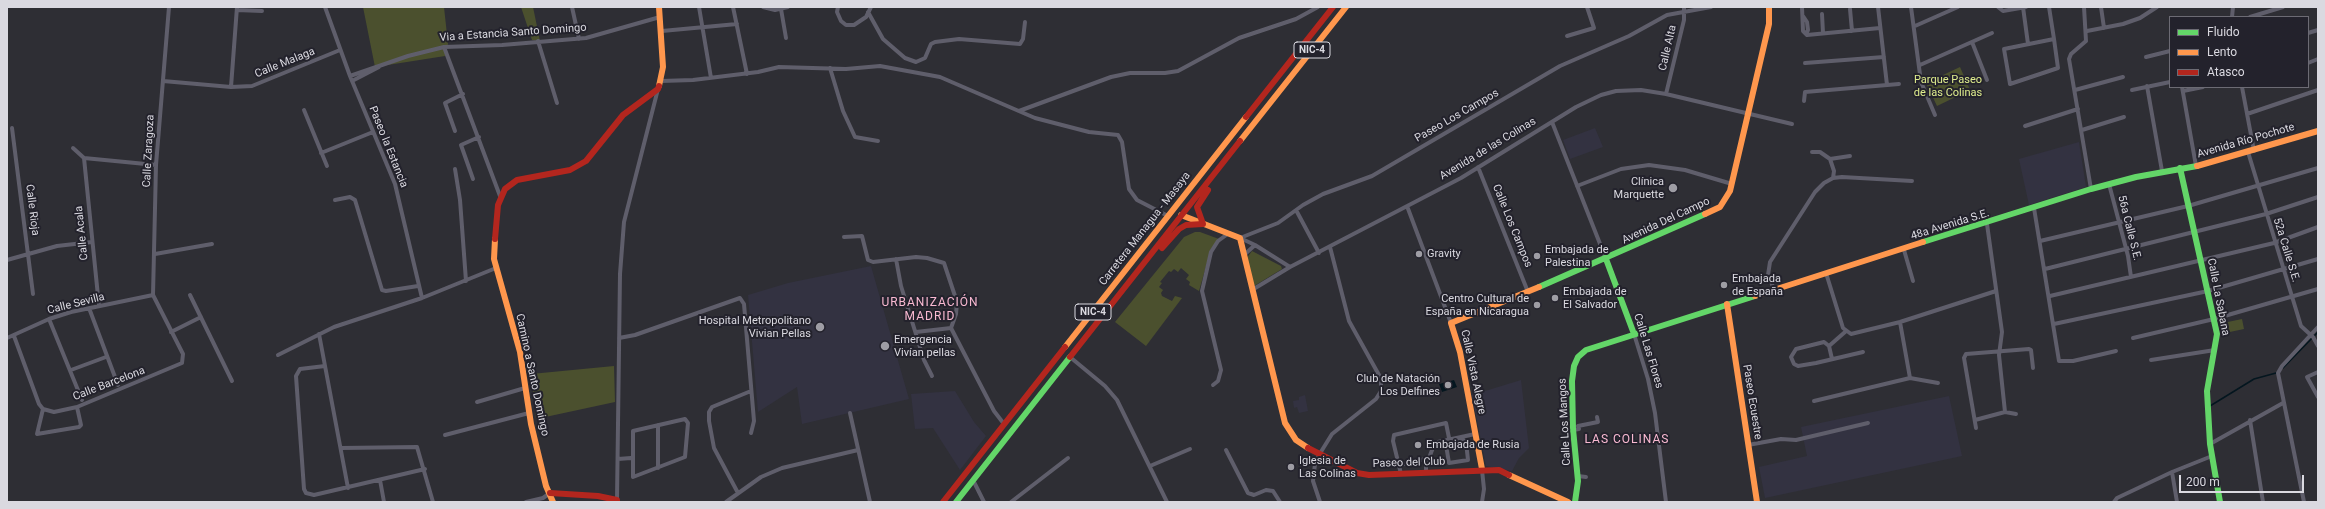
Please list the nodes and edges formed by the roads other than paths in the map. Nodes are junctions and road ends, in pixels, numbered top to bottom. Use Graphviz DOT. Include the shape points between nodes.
graph roads {
  1 [pos="169,7"];
  2 [pos="325,7"];
  3 [pos="572,7"];
  4 [pos="659,7"];
  5 [pos="699,7"];
  6 [pos="733,7"];
  7 [pos="763,7"];
  8 [pos="788,7"];
  9 [pos="838,7"];
  10 [pos="871,7"];
  11 [pos="1318,7"];
  12 [pos="1333,7"];
  13 [pos="1346,7"];
  14 [pos="1587,7"];
  15 [pos="1711,7"];
  16 [pos="1769,7"];
  17 [pos="1802,7"];
  18 [pos="1878,7"];
  19 [pos="1911,7"];
  20 [pos="1958,7"];
  21 [pos="1998,7"];
  22 [pos="2024,7"];
  23 [pos="2049,7"];
  24 [pos="2084,7"];
  25 [pos="2101,7"];
  26 [pos="2157,7"];
  27 [pos="2283,7"];
  28 [pos="237,8"];
  29 [pos="781,9"];
  30 [pos="1684,9"];
  31 [pos="1850,9"];
  32 [pos="262,11"];
  33 [pos="868,12"];
  34 [pos="1822,14"];
  35 [pos="2253,16"];
  36 [pos="660,17"];
  37 [pos="1025,22"];
  38 [pos="737,24"];
  39 [pos="1915,26"];
  40 [pos="702,28"];
  41 [pos="1880,28"];
  42 [pos="2104,28"];
  43 [pos="1852,31"];
  44 [pos="2087,31"];
  45 [pos="662,32"];
  46 [pos="1823,33"];
  47 [pos="1992,33"];
  48 [pos="1567,36"];
  49 [pos="786,38"];
  50 [pos="579,39"];
  51 [pos="2054,39"];
  52 [pos="538,42"];
  53 [pos="1972,42"];
  54 [pos="2028,44"];
  55 [pos="444,47"];
  56 [pos="340,50"];
  57 [pos="2169,51"];
  58 [pos="1884,57"];
  59 [pos="2146,57"];
  60 [pos="1805,63"];
  61 [pos="381,65"];
  62 [pos="1920,65"];
  63 [pos="830,68"];
  64 [pos="747,74"];
  65 [pos="350,76"];
  66 [pos="2123,77"];
  67 [pos="711,78"];
  68 [pos="1988,80"];
  69 [pos="163,81"];
  70 [pos="352,81"];
  71 [pos="661,81"];
  72 [pos="2169,82"];
  73 [pos="1899,84"];
  74 [pos="1887,85"];
  75 [pos="2148,86"];
  76 [pos="231,87"];
  77 [pos="2192,88"];
  78 [pos="2242,88"];
  79 [pos="658,89"];
  80 [pos="2182,89"];
  81 [pos="2075,90"];
  82 [pos="2132,90"];
  83 [pos="2318,90"];
  84 [pos="463,94"];
  85 [pos="1666,94"];
  86 [pos="1804,101"];
  87 [pos="557,103"];
  88 [pos="2078,109"];
  89 [pos="304,110"];
  90 [pos="1019,111"];
  91 [pos="1748,114"];
  92 [pos="2247,114"];
  93 [pos="1935,115"];
  94 [pos="2124,117"];
  95 [pos="1552,122"];
  96 [pos="1792,124"];
  97 [pos="2025,126"];
  98 [pos="12,128"];
  99 [pos="2082,130"];
  100 [pos="455,131"];
  101 [pos="2318,131"];
  102 [pos="373,132"];
  103 [pos="479,137"];
  104 [pos="878,141"];
  105 [pos="73,148"];
  106 [pos="2251,151"];
  107 [pos="1219,152"];
  108 [pos="1232,152"];
  109 [pos="1812,152"];
  110 [pos="321,153"];
  111 [pos="1850,156"];
  112 [pos="84,158"];
  113 [pos="1830,159"];
  114 [pos="156,165"];
  115 [pos="327,166"];
  116 [pos="2196,166"];
  117 [pos="1478,167"];
  118 [pos="2180,168"];
  119 [pos="2318,168"];
  120 [pos="454,169"];
  121 [pos="2162,171"];
  122 [pos="1833,178"];
  123 [pos="473,179"];
  124 [pos="1912,181"];
  125 [pos="1732,184"];
  126 [pos="2109,184"];
  127 [pos="1578,186"];
  128 [pos="2258,187"];
  129 [pos="2091,189"];
  130 [pos="500,196"];
  131 [pos="2318,196"];
  132 [pos="335,200"];
  133 [pos="1406,206"];
  134 [pos="2188,206"];
  135 [pos="2034,208"];
  136 [pos="1296,210"];
  137 [pos="2266,214"];
  138 [pos="1181,215"];
  139 [pos="1168,216"];
  140 [pos="2119,222"];
  141 [pos="1203,224"];
  142 [pos="1987,224"];
  143 [pos="2318,228"];
  144 [pos="2194,231"];
  145 [pos="1229,233"];
  146 [pos="844,236"];
  147 [pos="1240,238"];
  148 [pos="2040,241"];
  149 [pos="92,242"];
  150 [pos="2274,243"];
  151 [pos="212,244"];
  152 [pos="1255,245"];
  153 [pos="1330,247"];
  154 [pos="2126,249"];
  155 [pos="1904,250"];
  156 [pos="1319,253"];
  157 [pos="28,254"];
  158 [pos="155,254"];
  159 [pos="1139,254"];
  160 [pos="1244,255"];
  161 [pos="1606,259"];
  162 [pos="2318,259"];
  163 [pos="7,260"];
  164 [pos="896,260"];
  165 [pos="2201,262"];
  166 [pos="1142,265"];
  167 [pos="1290,267"];
  168 [pos="496,268"];
  169 [pos="2045,268"];
  170 [pos="2283,270"];
  171 [pos="1826,273"];
  172 [pos="2131,276"];
  173 [pos="466,281"];
  174 [pos="1913,281"];
  175 [pos="418,286"];
  176 [pos="1774,289"];
  177 [pos="2318,289"];
  178 [pos="1252,290"];
  179 [pos="1996,291"];
  180 [pos="2208,291"];
  181 [pos="1528,292"];
  182 [pos="33,294"];
  183 [pos="153,295"];
  184 [pos="190,295"];
  185 [pos="2050,296"];
  186 [pos="2291,297"];
  187 [pos="422,298"];
  188 [pos="1726,304"];
  189 [pos="99,306"];
  190 [pos="89,308"];
  191 [pos="201,317"];
  192 [pos="49,319"];
  193 [pos="2214,319"];
  194 [pos="1900,322"];
  195 [pos="1451,323"];
  196 [pos="2054,324"];
  197 [pos="2318,327"];
  198 [pos="951,328"];
  199 [pos="171,332"];
  200 [pos="916,332"];
  201 [pos="1845,332"];
  202 [pos="319,334"];
  203 [pos="1634,334"];
  204 [pos="2311,335"];
  205 [pos="14,336"];
  206 [pos="7,338"];
  207 [pos="618,338"];
  208 [pos="2133,338"];
  209 [pos="1829,346"];
  210 [pos="2318,346"];
  211 [pos="2215,350"];
  212 [pos="1999,351"];
  213 [pos="2116,351"];
  214 [pos="1863,352"];
  215 [pos="278,355"];
  216 [pos="106,357"];
  217 [pos="1070,357"];
  218 [pos="1832,359"];
  219 [pos="2151,360"];
  220 [pos="324,366"];
  221 [pos="2033,368"];
  222 [pos="71,370"];
  223 [pos="2318,372"];
  224 [pos="932,376"];
  225 [pos="1910,378"];
  226 [pos="232,381"];
  227 [pos="1938,383"];
  228 [pos="118,385"];
  229 [pos="1213,385"];
  230 [pos="525,388"];
  231 [pos="751,391"];
  232 [pos="2318,397"];
  233 [pos="82,400"];
  234 [pos="1814,401"];
  235 [pos="477,402"];
  236 [pos="2283,403"];
  237 [pos="77,407"];
  238 [pos="43,409"];
  239 [pos="2005,412"];
  240 [pos="529,413"];
  241 [pos="850,413"];
  242 [pos="2016,414"];
  243 [pos="1597,417"];
  244 [pos="1975,420"];
  245 [pos="2250,420"];
  246 [pos="1868,423"];
  247 [pos="1004,424"];
  248 [pos="658,425"];
  249 [pos="1976,428"];
  250 [pos="1573,430"];
  251 [pos="751,433"];
  252 [pos="445,434"];
  253 [pos="1476,434"];
  254 [pos="1450,441"];
  255 [pos="2210,444"];
  256 [pos="1748,445"];
  257 [pos="340,448"];
  258 [pos="858,450"];
  259 [pos="1190,450"];
  260 [pos="1226,450"];
  261 [pos="1319,455"];
  262 [pos="2212,456"];
  263 [pos="631,458"];
  264 [pos="1068,458"];
  265 [pos="618,459"];
  266 [pos="1426,459"];
  267 [pos="1400,465"];
  268 [pos="1150,466"];
  269 [pos="658,468"];
  270 [pos="425,469"];
  271 [pos="1482,469"];
  272 [pos="1426,472"];
  273 [pos="2172,472"];
  274 [pos="1401,474"];
  275 [pos="1578,476"];
  276 [pos="1586,477"];
  277 [pos="380,480"];
  278 [pos="973,480"];
  279 [pos="348,488"];
  280 [pos="550,493"];
  281 [pos="738,493"];
  282 [pos="617,501"];
  283 [pos="384,502"];
  284 [pos="432,502"];
  285 [pos="526,502"];
  286 [pos="553,502"];
  287 [pos="726,502"];
  288 [pos="870,502"];
  289 [pos="943,502"];
  290 [pos="956,502"];
  291 [pos="984,502"];
  292 [pos="1011,502"];
  293 [pos="1168,502"];
  294 [pos="1280,502"];
  295 [pos="1320,502"];
  296 [pos="1482,502"];
  297 [pos="1568,502"];
  298 [pos="1575,502"];
  299 [pos="1666,502"];
  300 [pos="1757,502"];
  301 [pos="2114,502"];
  302 [pos="2177,502"];
  303 [pos="2220,502"];
  304 [pos="2263,502"];
  305 [pos="2304,502"];
  1 -- 69 [label="street, Calle Zaragoza"];
  2 -- 56 [label="street, Paseo la Estancia"];
  3 -- 50 [label="street"];
  4 -- 36 [label="main road"];
  5 -- 40 [label="street"];
  6 -- 38 [label="street"];
  7 -- 29 [label="street"];
  8 -- 29 [label="street"];
  9 -- 33 [label="street" via="837,12 841,21 846,24 854,25 860,22"];
  10 -- 33 [label="street"];
  11 -- 90 [label="street" via="1296,19 1239,38 1178,71 1130,73 1111,77"];
  12 -- 107 [label="main road, Carretera Managua - Masaya / NIC-4"];
  13 -- 108 [label="main road, Carretera Managua - Masaya / NIC-4"];
  14 -- 48 [label="street" via="1594,28"];
  15 -- 30 [label="street, Paseo Los Campos"];
  16 -- 91 [label="main road, Avenida Del Campo" via="1769,24"];
  17 -- 46 [label="street" via="1803,31 1806,34"];
  18 -- 41 [label="street"];
  19 -- 39 [label="street"];
  20 -- 39 [label="street"];
  21 -- 22 [label="street" via="2003,11"];
  22 -- 54 [label="street"];
  23 -- 51 [label="street"];
  24 -- 44 [label="street"];
  25 -- 42 [label="street"];
  26 -- 42 [label="street" via="2140,18"];
  27 -- 35 [label="street"];
  28 -- 32 [label="street"];
  28 -- 76 [label="street"];
  29 -- 49 [label="street"];
  30 -- 85 [label="street, Calle Alta"];
  30 -- 136 [label="street, Paseo Los Campos" via="1560,66 1372,176 1323,194"];
  31 -- 43 [label="street"];
  33 -- 37 [label="street" via="884,39 905,58 916,62 925,58 931,44 948,40 1020,44 1024,39"];
  34 -- 46 [label="street"];
  36 -- 45 [label="main road"];
  36 -- 50 [label="street, Via a Estancia Santo Domingo"];
  38 -- 40 [label="street"];
  38 -- 64 [label="street"];
  39 -- 62 [label="street"];
  40 -- 45 [label="street"];
  40 -- 67 [label="street"];
  41 -- 43 [label="street"];
  41 -- 58 [label="street"];
  42 -- 44 [label="street"];
  43 -- 46 [label="street"];
  44 -- 81 [label="street" via="2086,41 2070,56"];
  45 -- 71 [label="main road"];
  47 -- 53 [label="street"];
  50 -- 52 [label="street, Via a Estancia Santo Domingo"];
  51 -- 54 [label="street"];
  51 -- 54 [label="street" via="2058,68 2011,85 2004,49"];
  52 -- 55 [label="street, Via a Estancia Santo Domingo"];
  52 -- 87 [label="street"];
  53 -- 62 [label="street"];
  53 -- 68 [label="street"];
  55 -- 61 [label="street, Via a Estancia Santo Domingo"];
  55 -- 84 [label="street"];
  56 -- 65 [label="street, Paseo la Estancia"];
  56 -- 76 [label="street, Calle Malaga" via="252,86"];
  57 -- 59 [label="street"];
  58 -- 60 [label="street"];
  58 -- 74 [label="street"];
  61 -- 65 [label="street, Via a Estancia Santo Domingo"];
  61 -- 70 [label="street, Via a Estancia Santo Domingo"];
  62 -- 93 [label="street" via="1921,82"];
  63 -- 64 [label="street" via="779,67"];
  63 -- 90 [label="street" via="880,66 915,71 940,77"];
  63 -- 104 [label="street" via="843,111 855,137"];
  64 -- 67 [label="street"];
  65 -- 70 [label="street, Paseo la Estancia"];
  66 -- 81 [label="street"];
  67 -- 71 [label="street"];
  69 -- 76 [label="street, Calle Malaga"];
  69 -- 114 [label="street, Calle Zaragoza"];
  70 -- 102 [label="street, Paseo la Estancia"];
  71 -- 79 [label="main road"];
  72 -- 75 [label="street"];
  73 -- 74 [label="street"];
  74 -- 86 [label="street" via="1805,92"];
  75 -- 82 [label="street"];
  75 -- 121 [label="street"];
  77 -- 80 [label="street"];
  78 -- 92 [label="street, 52a Calle S.E."];
  79 -- 130 [label="main road" via="623,115 586,161 570,170 517,180"];
  79 -- 207 [label="street" via="624,222"];
  80 -- 116 [label="street"];
  81 -- 88 [label="street"];
  83 -- 92 [label="street"];
  84 -- 100 [label="street" via="445,103"];
  84 -- 103 [label="street"];
  85 -- 91 [label="street, Avenida de las Colinas"];
  85 -- 95 [label="street, Avenida de las Colinas" via="1640,90 1609,93 1576,107"];
  88 -- 97 [label="street"];
  88 -- 99 [label="street"];
  89 -- 110 [label="street"];
  90 -- 139 [label="street" via="1067,127 1118,135 1122,142 1129,189 1137,200"];
  91 -- 96 [label="street, Avenida de las Colinas"];
  91 -- 125 [label="main road, Avenida Del Campo"];
  92 -- 106 [label="street, 52a Calle S.E."];
  94 -- 99 [label="street"];
  95 -- 117 [label="street, Avenida de las Colinas"];
  95 -- 127 [label="street, Calle Las Flores"];
  98 -- 157 [label="street, Calle Rioja"];
  99 -- 129 [label="street"];
  101 -- 106 [label="main road, Avenida Río Pochote"];
  102 -- 110 [label="street"];
  102 -- 175 [label="street, Paseo la Estancia" via="399,198"];
  103 -- 123 [label="street" via="461,145"];
  103 -- 130 [label="street"];
  105 -- 112 [label="street"];
  106 -- 116 [label="main road, Avenida Río Pochote"];
  106 -- 128 [label="street, 52a Calle S.E."];
  107 -- 138 [label="main road" via="1214,163 1181,207"];
  107 -- 139 [label="main road, Carretera Managua - Masaya / NIC-4"];
  108 -- 138 [label="main road, Carretera Managua - Masaya / NIC-4"];
  108 -- 141 [label="main road" via="1197,207"];
  109 -- 113 [label="street" via="1820,152"];
  110 -- 115 [label="street"];
  111 -- 113 [label="street"];
  112 -- 114 [label="street"];
  112 -- 149 [label="street, Calle Acala"];
  113 -- 122 [label="street" via="1834,171"];
  114 -- 158 [label="street, Calle Zaragoza"];
  116 -- 118 [label="main road, Avenida Río Pochote"];
  117 -- 133 [label="street, Avenida de las Colinas"];
  117 -- 181 [label="street, Calle Los Campos"];
  118 -- 121 [label="main road, 48a Avenida S.E."];
  118 -- 134 [label="main road, Calle La Sabana"];
  119 -- 128 [label="street"];
  120 -- 173 [label="street" via="460,200"];
  121 -- 126 [label="main road, 48a Avenida S.E."];
  122 -- 124 [label="street"];
  122 -- 176 [label="street" via="1815,192 1770,262 1768,275"];
  125 -- 127 [label="street" via="1685,170 1649,165 1621,169"];
  125 -- 161 [label="main road, Avenida Del Campo" via="1725,202 1714,211"];
  126 -- 129 [label="main road, 48a Avenida S.E."];
  126 -- 140 [label="street, 56a Calle S.E."];
  127 -- 161 [label="street, Calle Las Flores"];
  128 -- 134 [label="street"];
  128 -- 137 [label="street, 52a Calle S.E."];
  129 -- 135 [label="main road, 48a Avenida S.E."];
  130 -- 168 [label="main road, Camino a Santo Domingo" via="495,219"];
  131 -- 137 [label="street"];
  132 -- 175 [label="street" via="350,197 355,200 382,290"];
  133 -- 153 [label="street, Avenida de las Colinas"];
  133 -- 195 [label="street, Calle Vista Alegre"];
  134 -- 140 [label="street"];
  134 -- 144 [label="main road, Calle La Sabana"];
  135 -- 142 [label="main road, 48a Avenida S.E."];
  135 -- 148 [label="street"];
  136 -- 147 [label="street, Paseo Los Campos" via="1278,223"];
  136 -- 156 [label="street"];
  137 -- 144 [label="street"];
  137 -- 150 [label="street, 52a Calle S.E."];
  138 -- 141 [label="main road"];
  138 -- 159 [label="main road" via="1173,216 1148,247"];
  138 -- 166 [label="main road, Carretera Managua - Masaya / NIC-4"];
  139 -- 159 [label="main road, Carretera Managua - Masaya / NIC-4"];
  140 -- 148 [label="street"];
  140 -- 154 [label="street, 56a Calle S.E."];
  141 -- 145 [label="main road"];
  141 -- 166 [label="main road" via="1179,228 1157,253"];
  142 -- 155 [label="main road, 48a Avenida S.E."];
  142 -- 179 [label="street"];
  143 -- 150 [label="street"];
  144 -- 154 [label="street"];
  144 -- 165 [label="main road, Calle La Sabana"];
  145 -- 147 [label="main road"];
  145 -- 229 [label="street" via="1218,241 1211,252 1202,291 1221,370 1218,381"];
  146 -- 164 [label="street" via="862,236 868,260"];
  147 -- 152 [label="street"];
  147 -- 160 [label="main road, Paseo del Club"];
  148 -- 169 [label="street"];
  149 -- 157 [label="street" via="57,246"];
  149 -- 189 [label="street, Calle Acala"];
  150 -- 165 [label="street"];
  150 -- 170 [label="street, 52a Calle S.E."];
  151 -- 158 [label="street"];
  152 -- 160 [label="street"];
  152 -- 167 [label="street"];
  153 -- 156 [label="street, Avenida de las Colinas"];
  153 -- 261 [label="street" via="1349,322 1379,375 1381,392 1376,399 1332,434"];
  154 -- 169 [label="street"];
  154 -- 172 [label="street, 56a Calle S.E."];
  155 -- 171 [label="main road, 48a Avenida S.E."];
  155 -- 174 [label="street"];
  156 -- 167 [label="street, Avenida de las Colinas"];
  157 -- 163 [label="street"];
  157 -- 182 [label="street, Calle Rioja"];
  158 -- 183 [label="street, Calle Zaragoza"];
  159 -- 247 [label="main road, Carretera Managua - Masaya / NIC-4"];
  160 -- 178 [label="main road, Paseo del Club"];
  161 -- 181 [label="main road, Avenida Del Campo"];
  161 -- 203 [label="main road, Calle Las Flores"];
  162 -- 170 [label="street"];
  164 -- 198 [label="street" via="927,258 944,263 957,302"];
  164 -- 200 [label="street" via="901,286"];
  165 -- 172 [label="street"];
  165 -- 180 [label="main road, Calle La Sabana"];
  166 -- 217 [label="main road, Carretera Managua - Masaya / NIC-4"];
  167 -- 178 [label="street, Avenida de las Colinas"];
  168 -- 173 [label="street"];
  168 -- 230 [label="main road, Camino a Santo Domingo" via="520,352"];
  169 -- 185 [label="street"];
  170 -- 180 [label="street"];
  170 -- 186 [label="street, 52a Calle S.E."];
  171 -- 176 [label="main road, 48a Avenida S.E."];
  171 -- 201 [label="street"];
  172 -- 185 [label="street"];
  173 -- 187 [label="street"];
  175 -- 187 [label="street, Paseo la Estancia"];
  176 -- 188 [label="main road, 48a Avenida S.E."];
  177 -- 186 [label="street"];
  178 -- 261 [label="main road, Paseo del Club" via="1284,423 1296,440"];
  179 -- 194 [label="street"];
  179 -- 212 [label="street" via="2002,332"];
  180 -- 193 [label="main road, Calle La Sabana"];
  180 -- 196 [label="street"];
  181 -- 195 [label="main road, Avenida Del Campo"];
  183 -- 189 [label="street, Calle Sevilla"];
  183 -- 199 [label="street, Calle Barcelona"];
  184 -- 191 [label="street"];
  185 -- 196 [label="street"];
  186 -- 193 [label="street"];
  186 -- 204 [label="street, 52a Calle S.E." via="2301,326"];
  187 -- 202 [label="street" via="374,312"];
  188 -- 203 [label="main road, Calle Los Mangos"];
  188 -- 256 [label="main road, Paseo Ecuestre"];
  189 -- 190 [label="street, Calle Sevilla"];
  190 -- 192 [label="street, Calle Sevilla"];
  190 -- 216 [label="street"];
  191 -- 199 [label="street"];
  191 -- 226 [label="street"];
  192 -- 205 [label="street, Calle Sevilla"];
  192 -- 222 [label="street"];
  193 -- 208 [label="street"];
  193 -- 211 [label="main road, Calle La Sabana" via="2217,334"];
  194 -- 201 [label="street" via="1856,334"];
  194 -- 225 [label="street"];
  195 -- 253 [label="main road, Calle Vista Alegre" via="1460,352"];
  196 -- 213 [label="street" via="2059,361 2073,361"];
  197 -- 204 [label="street"];
  198 -- 200 [label="street"];
  198 -- 247 [label="street" via="994,411"];
  199 -- 237 [label="street, Calle Barcelona" via="183,354 179,366"];
  200 -- 224 [label="street" via="924,360"];
  201 -- 209 [label="street"];
  202 -- 215 [label="street"];
  202 -- 220 [label="street"];
  203 -- 250 [label="main road, Calle Los Mangos" via="1597,345 1578,357 1572,381"];
  203 -- 299 [label="street, Calle Las Flores" via="1655,413"];
  204 -- 210 [label="street, 52a Calle S.E."];
  204 -- 236 [label="street" via="2279,370"];
  205 -- 206 [label="street, Calle Sevilla"];
  205 -- 238 [label="street"];
  207 -- 231 [label="street" via="635,335 740,298 744,304"];
  207 -- 265 [label="street"];
  209 -- 218 [label="street"];
  209 -- 218 [label="street" via="1826,342 1821,342 1796,349 1792,353 1792,361 1798,366"];
  211 -- 219 [label="street"];
  211 -- 255 [label="main road, Calle La Sabana" via="2207,390"];
  212 -- 221 [label="street" via="2031,350"];
  212 -- 239 [label="street"];
  212 -- 244 [label="street" via="1969,353 1964,358"];
  214 -- 218 [label="street"];
  216 -- 222 [label="street"];
  216 -- 228 [label="street"];
  217 -- 268 [label="street" via="1105,386 1117,400"];
  217 -- 278 [label="main road, Carretera Managua - Masaya / NIC-4"];
  220 -- 257 [label="street"];
  220 -- 279 [label="street" via="300,370 296,376 304,489 306,493 314,495"];
  222 -- 233 [label="street"];
  223 -- 232 [label="street" via="2307,377"];
  225 -- 227 [label="street"];
  225 -- 234 [label="street"];
  230 -- 235 [label="street"];
  230 -- 240 [label="main road, Camino a Santo Domingo"];
  231 -- 251 [label="street" via="754,421"];
  231 -- 281 [label="street" via="712,407 709,412 714,448"];
  236 -- 245 [label="street"];
  236 -- 305 [label="street"];
  237 -- 238 [label="street, Calle Barcelona" via="54,412"];
  237 -- 238 [label="street" via="81,425 79,427 37,434"];
  239 -- 242 [label="street"];
  239 -- 244 [label="street"];
  240 -- 252 [label="street"];
  240 -- 280 [label="main road, Camino a Santo Domingo" via="546,486"];
  241 -- 258 [label="street"];
  243 -- 250 [label="street" via="1598,422 1578,426 1579,429"];
  244 -- 249 [label="street"];
  245 -- 255 [label="street"];
  245 -- 304 [label="street"];
  246 -- 256 [label="street" via="1796,440 1781,439"];
  247 -- 289 [label="main road, Carretera Managua - Masaya / NIC-4"];
  248 -- 263 [label="street" via="633,431"];
  248 -- 269 [label="street"];
  248 -- 269 [label="street" via="684,419 688,423 686,456"];
  250 -- 275 [label="main road, Calle Los Mangos"];
  253 -- 254 [label="street"];
  253 -- 271 [label="main road, Calle Vista Alegre"];
  254 -- 254 [label="street" via="1445,447 1449,463 1468,460 1465,441"];
  254 -- 266 [label="street" via="1434,445"];
  254 -- 267 [label="street" via="1446,423 1394,435 1397,462"];
  255 -- 262 [label="main road, Calle La Sabana"];
  256 -- 300 [label="main road, Paseo Ecuestre"];
  257 -- 270 [label="street" via="413,446 419,450"];
  257 -- 279 [label="street"];
  258 -- 281 [label="street" via="790,464 761,477"];
  258 -- 288 [label="street"];
  259 -- 268 [label="street"];
  260 -- 294 [label="street" via="1248,493 1254,495 1266,490 1273,491"];
  261 -- 274 [label="main road, Paseo del Club" via="1356,473"];
  261 -- 295 [label="street" via="1313,481"];
  262 -- 273 [label="street"];
  262 -- 303 [label="main road, Calle La Sabana"];
  263 -- 265 [label="street"];
  263 -- 269 [label="street" via="631,475 634,477"];
  264 -- 292 [label="street"];
  265 -- 282 [label="street"];
  266 -- 267 [label="street"];
  266 -- 272 [label="street"];
  267 -- 274 [label="street"];
  268 -- 293 [label="street"];
  270 -- 277 [label="street"];
  270 -- 284 [label="street"];
  271 -- 272 [label="main road, Paseo del Club"];
  271 -- 296 [label="street, Calle Vista Alegre"];
  271 -- 297 [label="main road, Paseo del Club" via="1509,474"];
  272 -- 274 [label="main road, Paseo del Club"];
  273 -- 301 [label="street" via="2117,498"];
  273 -- 302 [label="street"];
  275 -- 276 [label="street"];
  275 -- 298 [label="main road, Calle Los Mangos"];
  277 -- 279 [label="street"];
  277 -- 283 [label="street"];
  278 -- 290 [label="main road, Carretera Managua - Masaya / NIC-4"];
  278 -- 291 [label="street"];
  280 -- 282 [label="main road"];
  280 -- 285 [label="street" via="543,498"];
  280 -- 286 [label="main road, Camino a Santo Domingo"];
  281 -- 287 [label="street"];
}
